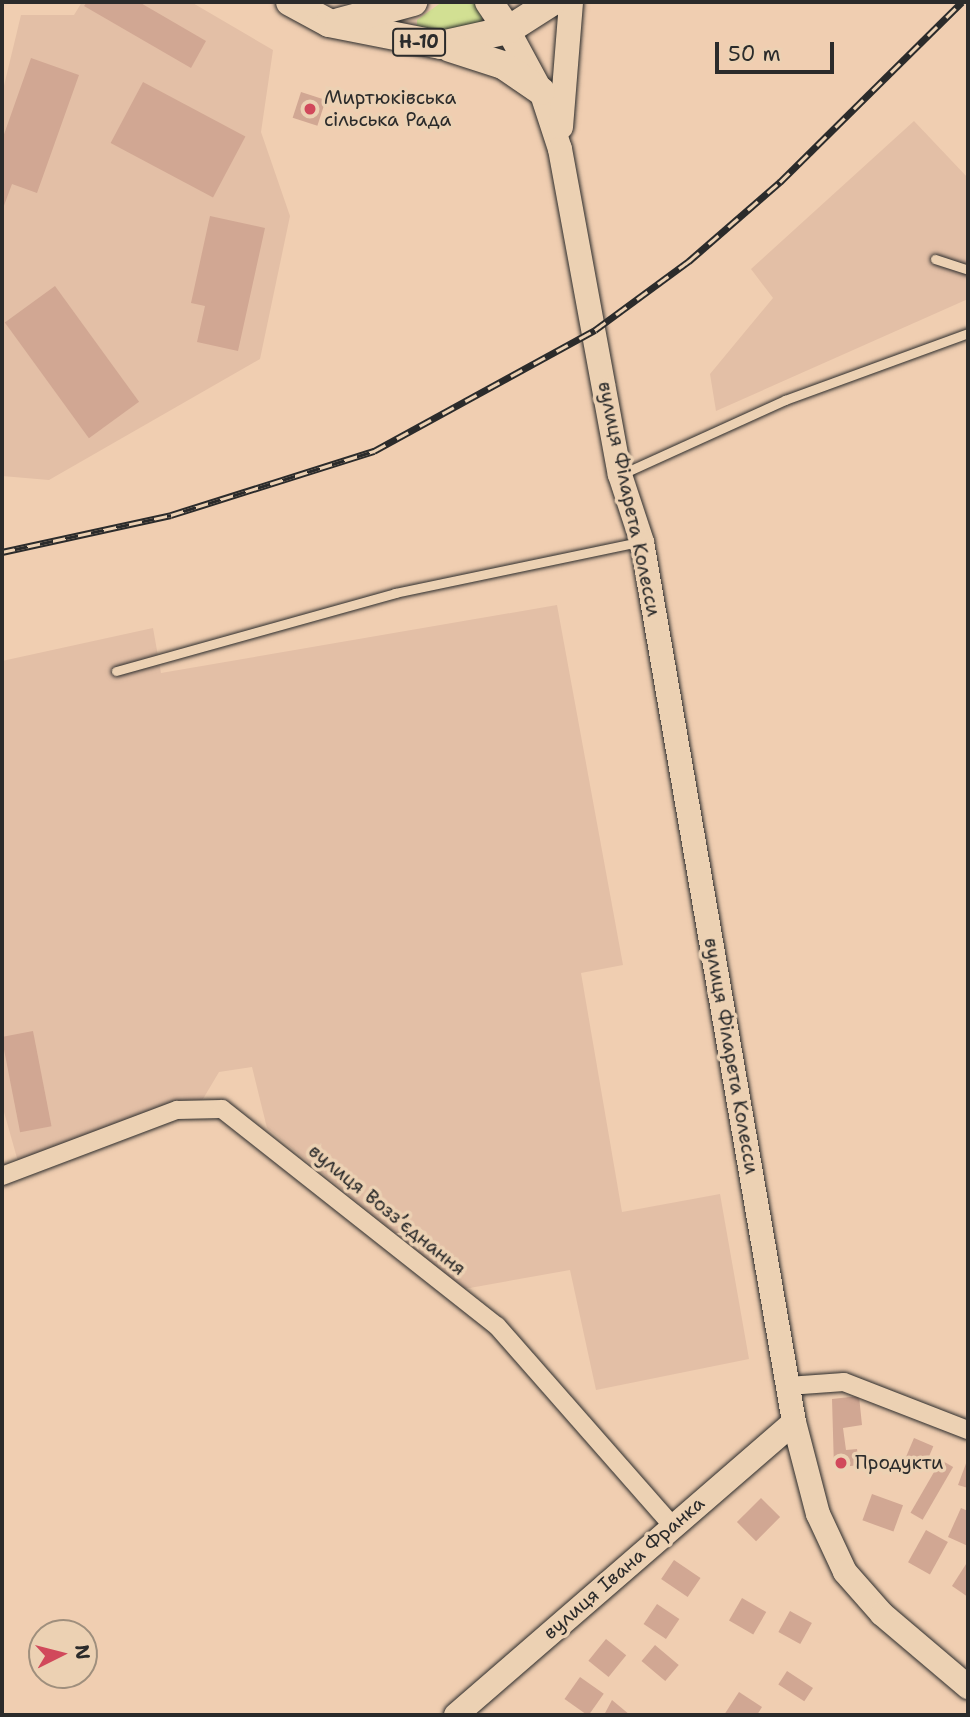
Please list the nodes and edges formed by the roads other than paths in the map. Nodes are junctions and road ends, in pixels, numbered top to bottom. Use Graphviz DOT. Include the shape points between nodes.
graph roads {
  1 [pos="290,2"];
  2 [pos="413,2"];
  3 [pos="489,2"];
  4 [pos="552,2"];
  5 [pos="571,2"];
  6 [pos="330,23"];
  7 [pos="508,30"];
  8 [pos="440,45"];
  9 [pos="541,91"];
  10 [pos="560,149"];
  11 [pos="935,259"];
  12 [pos="968,270"];
  13 [pos="968,332"];
  14 [pos="620,475"];
  15 [pos="642,542"];
  16 [pos="116,671"];
  17 [pos="2,1176"];
  18 [pos="788,1386"];
  19 [pos="794,1422"];
  20 [pos="968,1430"];
  21 [pos="673,1526"];
  22 [pos="968,1688"];
  23 [pos="456,1715"];
  1 -- 6 [label="main road, Н-10"];
  2 -- 6 [label="main road, Н-10"];
  3 -- 7 [label="main road"];
  4 -- 7 [label="main road, Н-10"];
  5 -- 10 [label="main road" via="561,66"];
  6 -- 8 [label="main road, Н-10"];
  7 -- 8 [label="main road, Н-10"];
  7 -- 9 [label="main road"];
  8 -- 9 [label="main road" via="503,65"];
  9 -- 10 [label="main road"];
  10 -- 14 [label="main road, вулиця Філарета Колесси"];
  11 -- 12 [label="lane"];
  13 -- 14 [label="lane" via="785,400"];
  14 -- 15 [label="main road, вулиця Філарета Колесси"];
  15 -- 16 [label="lane" via="395,593"];
  15 -- 18 [label="main road, вулиця Філарета Колесси"];
  17 -- 21 [label="street, вулиця Воззʼєднання" via="177,1110 222,1109 497,1326"];
  18 -- 19 [label="main road, вулиця Філарета Колесси"];
  18 -- 20 [label="street" via="844,1382"];
  19 -- 21 [label="main road, вулиця Івана Франка"];
  19 -- 22 [label="main road, вулиця Філарета Колесси" via="818,1514 845,1572 882,1614"];
  21 -- 23 [label="main road, вулиця Івана Франка"];
}
